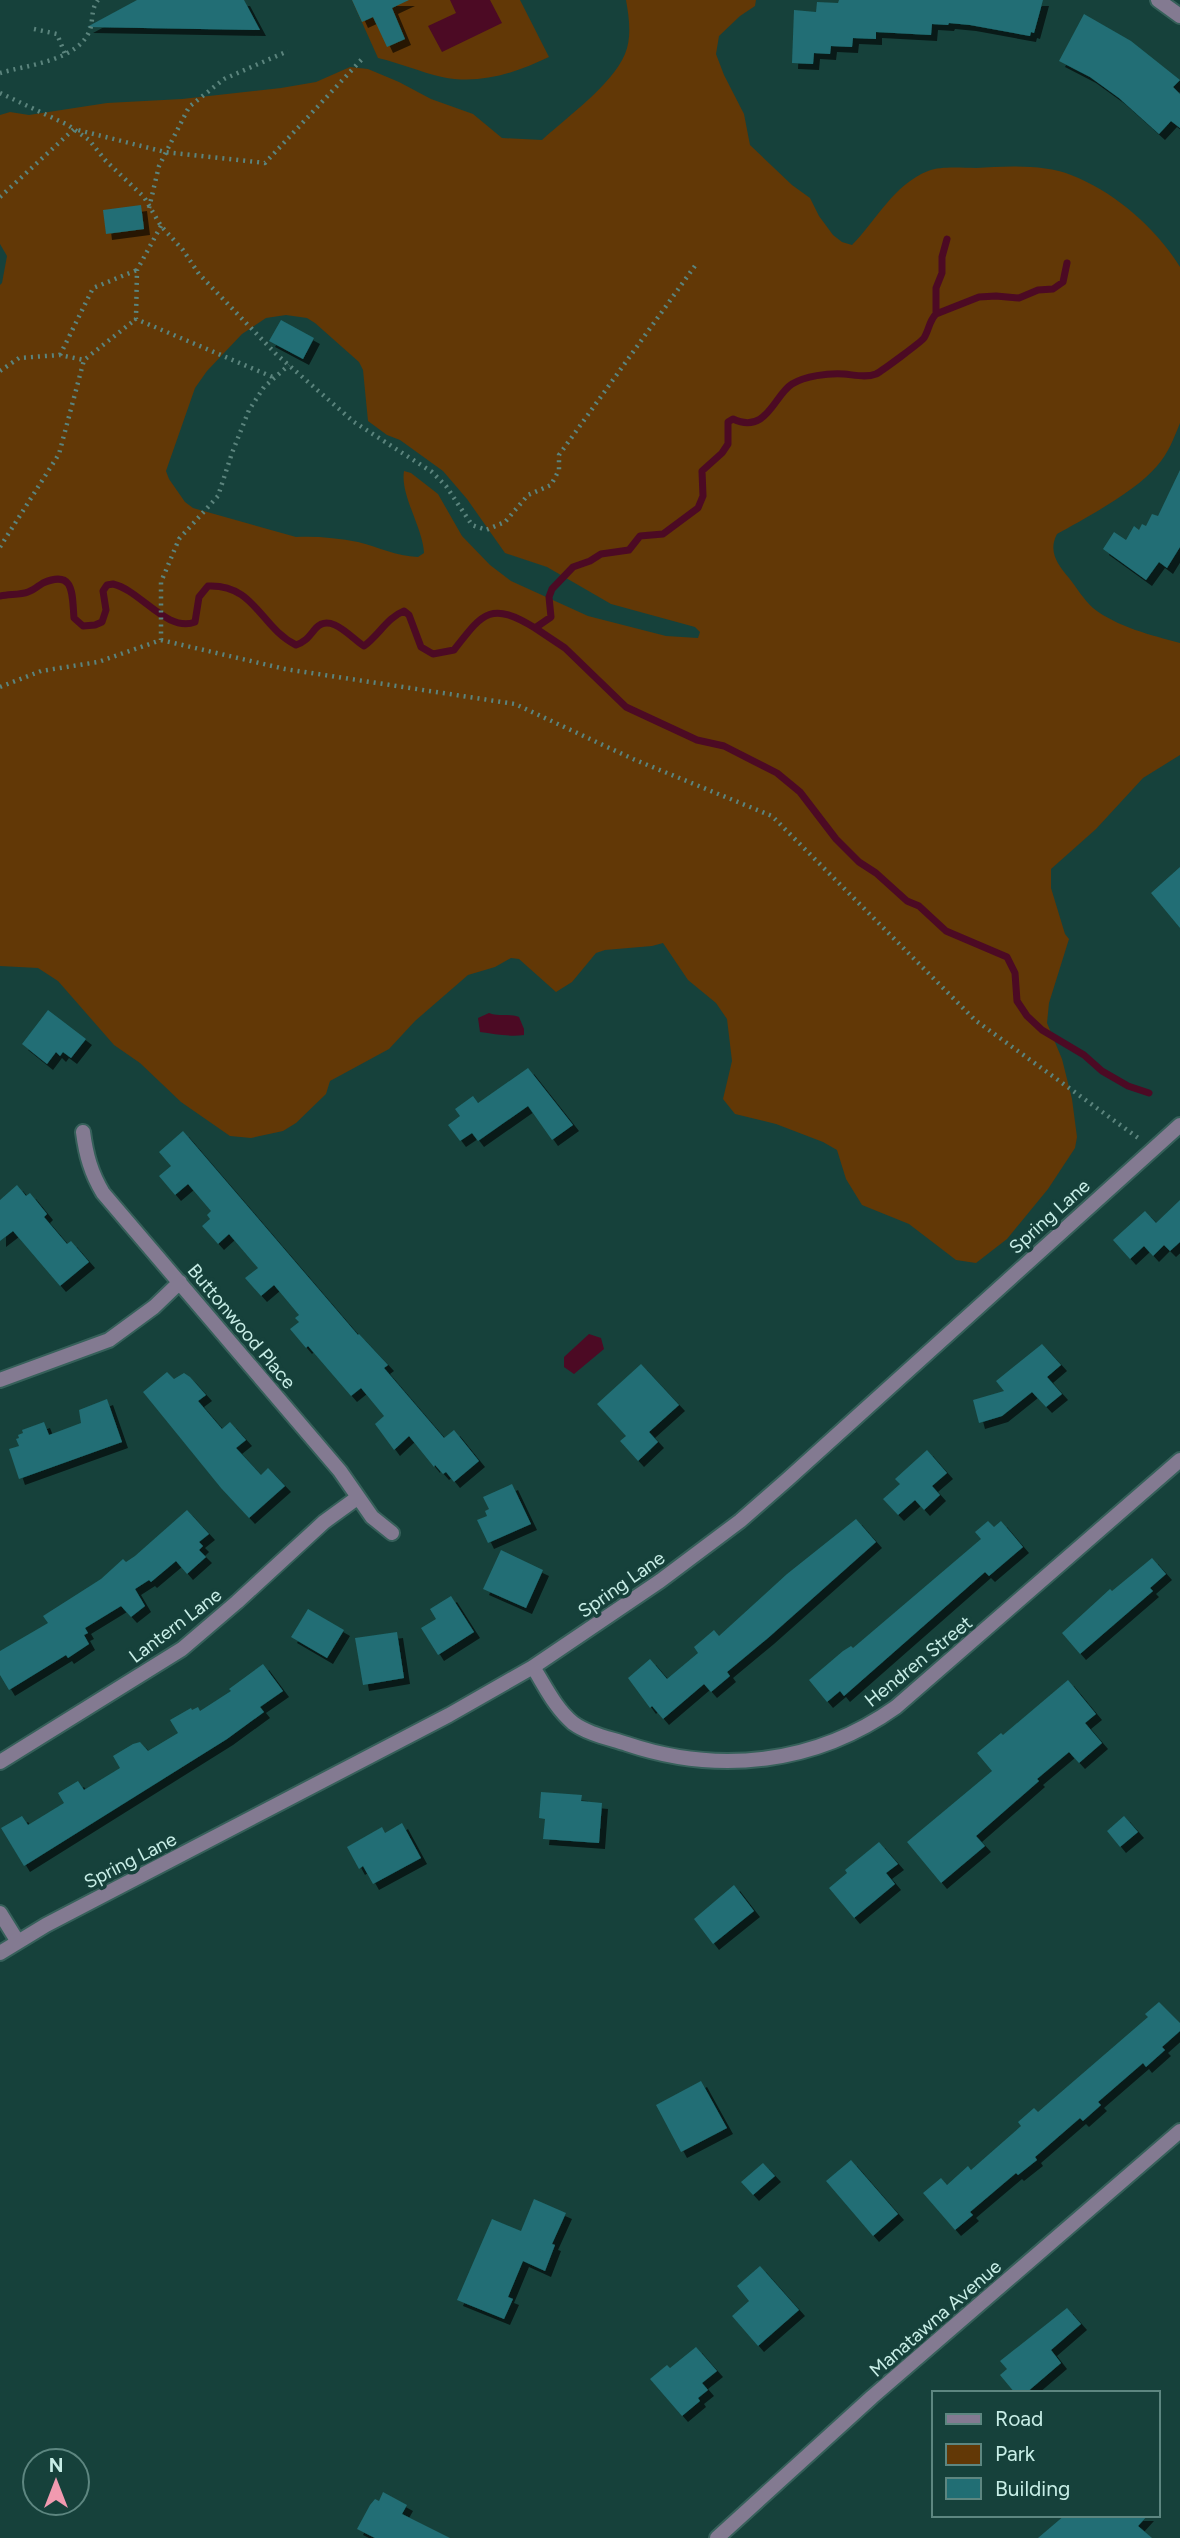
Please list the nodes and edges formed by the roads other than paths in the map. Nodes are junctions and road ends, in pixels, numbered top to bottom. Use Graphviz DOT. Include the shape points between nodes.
graph roads {
  1 [pos="1158,0"];
  2 [pos="1180,16"];
  3 [pos="1180,1125"];
  4 [pos="83,1132"];
  5 [pos="180,1282"];
  6 [pos="0,1380"];
  7 [pos="1180,1460"];
  8 [pos="357,1498"];
  9 [pos="392,1534"];
  10 [pos="533,1667"];
  11 [pos="0,1762"];
  12 [pos="0,1913"];
  13 [pos="18,1942"];
  14 [pos="0,1953"];
  15 [pos="1180,2131"];
  16 [pos="717,2538"];
  1 -- 2 [label="street"];
  3 -- 10 [label="street, Spring Lane" via="740,1521"];
  4 -- 5 [label="street, Buttonwood Place" via="85,1154 103,1193"];
  5 -- 6 [label="street" via="108,1340"];
  5 -- 8 [label="street, Buttonwood Place" via="340,1471"];
  7 -- 10 [label="street, Hendren Street" via="905,1700 875,1722 829,1744 743,1762 655,1753 583,1730 561,1712"];
  8 -- 9 [label="street, Buttonwood Place"];
  8 -- 11 [label="street, Lantern Lane" via="182,1649"];
  10 -- 13 [label="street, Spring Lane"];
  12 -- 13 [label="street"];
  13 -- 14 [label="street, Spring Lane"];
  15 -- 16 [label="street, Manatawna Avenue"];
}
